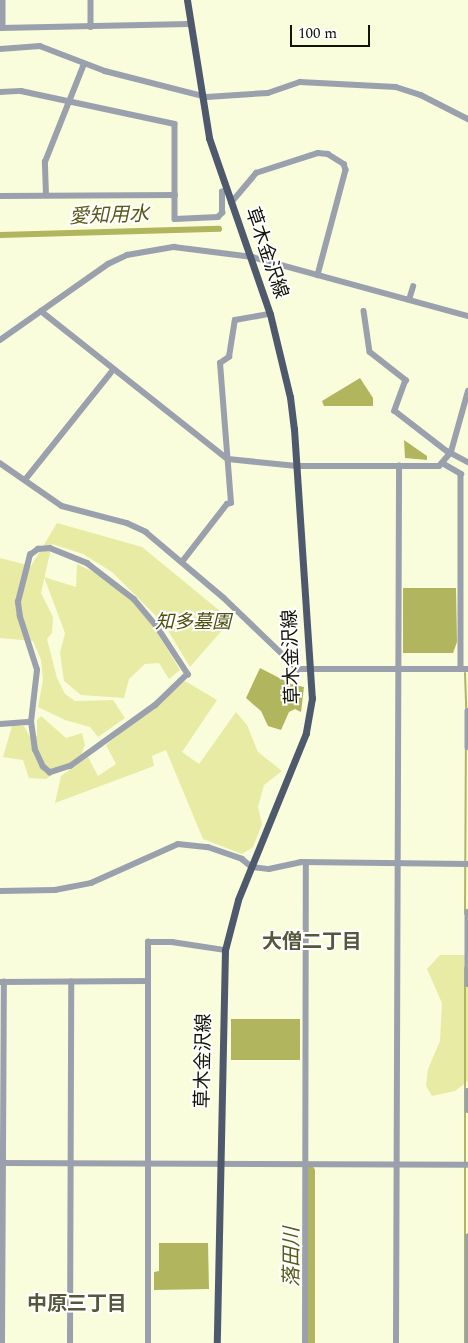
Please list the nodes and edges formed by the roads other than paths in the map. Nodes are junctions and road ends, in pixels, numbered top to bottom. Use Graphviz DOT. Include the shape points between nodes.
graph roads {
  1 [pos="3,0"];
  2 [pos="91,0"];
  3 [pos="187,0"];
  4 [pos="189,24"];
  5 [pos="92,27"];
  6 [pos="2,28"];
  7 [pos="0,49"];
  8 [pos="84,64"];
  9 [pos="0,92"];
  10 [pos="200,92"];
  11 [pos="68,102"];
  12 [pos="468,119"];
  13 [pos="226,191"];
  14 [pos="46,195"];
  15 [pos="175,195"];
  16 [pos="0,196"];
  17 [pos="231,203"];
  18 [pos="252,257"];
  19 [pos="318,275"];
  20 [pos="413,287"];
  21 [pos="409,300"];
  22 [pos="41,311"];
  23 [pos="364,311"];
  24 [pos="270,314"];
  25 [pos="468,316"];
  26 [pos="0,340"];
  27 [pos="113,370"];
  28 [pos="468,391"];
  29 [pos="451,452"];
  30 [pos="228,459"];
  31 [pos="468,462"];
  32 [pos="0,463"];
  33 [pos="444,464"];
  34 [pos="297,466"];
  35 [pos="399,466"];
  36 [pos="25,480"];
  37 [pos="182,562"];
  38 [pos="312,669"];
  39 [pos="398,669"];
  40 [pos="465,669"];
  41 [pos="468,711"];
  42 [pos="31,722"];
  43 [pos="0,724"];
  44 [pos="468,748"];
  45 [pos="306,863"];
  46 [pos="397,864"];
  47 [pos="468,864"];
  48 [pos="252,867"];
  49 [pos="0,891"];
  50 [pos="468,912"];
  51 [pos="225,950"];
  52 [pos="148,981"];
  53 [pos="2,982"];
  54 [pos="71,982"];
  55 [pos="468,984"];
  56 [pos="468,1091"];
  57 [pos="468,1110"];
  58 [pos="2,1163"];
  59 [pos="70,1164"];
  60 [pos="149,1164"];
  61 [pos="219,1164"];
  62 [pos="306,1164"];
  63 [pos="396,1164"];
  64 [pos="468,1165"];
  65 [pos="468,1237"];
  66 [pos="2,1343"];
  67 [pos="70,1343"];
  68 [pos="148,1343"];
  69 [pos="217,1343"];
  70 [pos="306,1343"];
  71 [pos="396,1343"];
  72 [pos="468,1343"];
  1 -- 6 [label="street"];
  2 -- 5 [label="street"];
  3 -- 4 [label="main road, 草木金沢線"];
  4 -- 5 [label="street"];
  4 -- 10 [label="main road, 草木金沢線"];
  5 -- 6 [label="street"];
  7 -- 8 [label="street" via="40,46"];
  8 -- 10 [label="street"];
  8 -- 11 [label="street"];
  9 -- 11 [label="street" via="21,91"];
  10 -- 12 [label="street" via="207,96 262,94 300,82 396,87 421,95"];
  10 -- 13 [label="main road, 草木金沢線" via="209,138"];
  11 -- 14 [label="street" via="46,162"];
  11 -- 15 [label="street" via="175,124"];
  13 -- 15 [label="street" via="220,197 222,213 213,218 175,219"];
  13 -- 17 [label="main road, 草木金沢線"];
  14 -- 15 [label="street"];
  14 -- 16 [label="street"];
  17 -- 18 [label="main road, 草木金沢線"];
  17 -- 19 [label="street" via="253,176 267,170 318,153 328,154 344,164 346,170"];
  18 -- 19 [label="street"];
  18 -- 22 [label="street" via="174,247 127,255 108,264"];
  18 -- 24 [label="main road, 草木金沢線"];
  19 -- 21 [label="street"];
  20 -- 21 [label="street"];
  21 -- 25 [label="street"];
  22 -- 26 [label="street"];
  22 -- 27 [label="street"];
  23 -- 29 [label="street" via="370,352 406,380 395,411"];
  24 -- 30 [label="street" via="235,320 229,358 220,363"];
  24 -- 34 [label="main road, 草木金沢線" via="290,397"];
  27 -- 30 [label="street"];
  27 -- 36 [label="street"];
  28 -- 29 [label="street"];
  29 -- 31 [label="street"];
  29 -- 33 [label="street"];
  30 -- 34 [label="street"];
  30 -- 37 [label="street" via="231,503"];
  32 -- 36 [label="street"];
  33 -- 35 [label="street"];
  33 -- 40 [label="street" via="461,474"];
  34 -- 35 [label="street"];
  34 -- 38 [label="main road, 草木金沢線"];
  35 -- 39 [label="street"];
  36 -- 37 [label="street" via="62,506 138,527"];
  37 -- 38 [label="street" via="294,667"];
  38 -- 39 [label="street"];
  38 -- 48 [label="main road, 草木金沢線" via="312,698 306,733"];
  39 -- 40 [label="street"];
  39 -- 46 [label="street"];
  41 -- 44 [label="street"];
  42 -- 42 [label="street" via="35,750 43,767 50,773 62,772 156,705 188,674 156,625 134,599 87,563 50,548 38,549 30,556 18,602 37,670"];
  42 -- 43 [label="street"];
  45 -- 46 [label="street"];
  45 -- 48 [label="street" via="273,869"];
  45 -- 62 [label="street"];
  46 -- 47 [label="street"];
  46 -- 63 [label="street"];
  48 -- 49 [label="street" via="242,859 208,847 178,844 82,886"];
  48 -- 51 [label="main road, 草木金沢線" via="235,907"];
  50 -- 55 [label="street"];
  51 -- 52 [label="street" via="148,942"];
  51 -- 61 [label="main road, 草木金沢線"];
  52 -- 54 [label="street"];
  52 -- 60 [label="street"];
  53 -- 54 [label="street"];
  53 -- 58 [label="street"];
  54 -- 59 [label="street"];
  56 -- 57 [label="street"];
  58 -- 59 [label="street"];
  58 -- 66 [label="street"];
  59 -- 60 [label="street"];
  59 -- 67 [label="street"];
  60 -- 61 [label="street"];
  60 -- 68 [label="street"];
  61 -- 62 [label="street"];
  61 -- 69 [label="main road, 草木金沢線"];
  62 -- 63 [label="street"];
  62 -- 70 [label="street"];
  63 -- 64 [label="street"];
  63 -- 71 [label="street"];
  65 -- 72 [label="street"];
}
